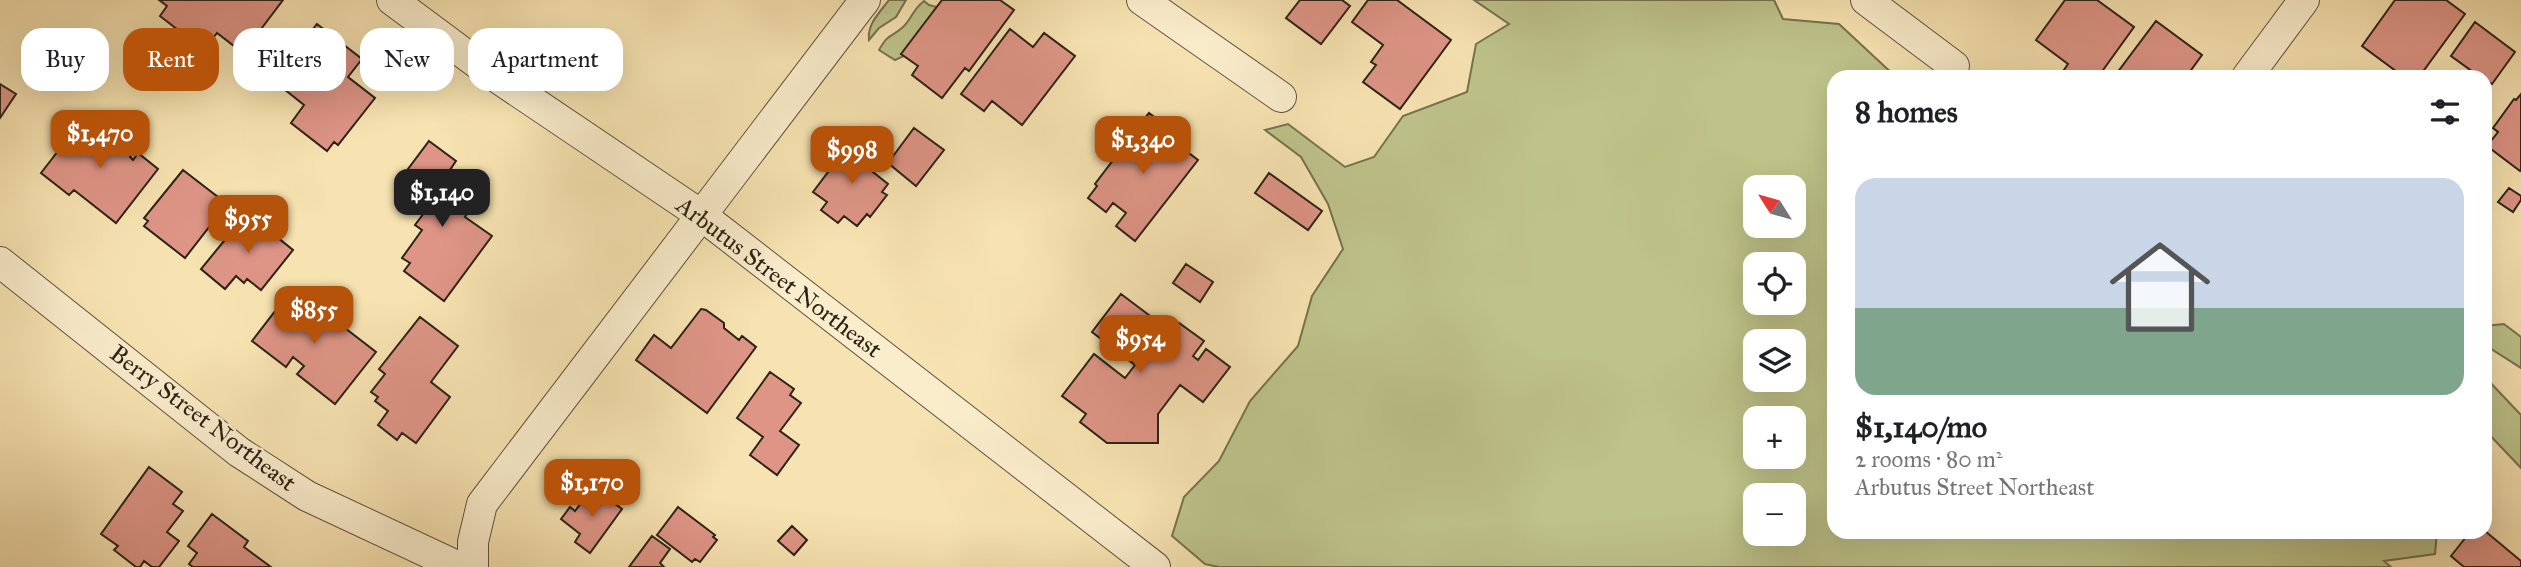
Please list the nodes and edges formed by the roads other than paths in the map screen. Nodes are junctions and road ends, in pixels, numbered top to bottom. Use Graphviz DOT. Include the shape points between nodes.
graph roads {
  1 [pos="392,0"];
  2 [pos="865,0"];
  3 [pos="1142,0"];
  4 [pos="1866,0"];
  5 [pos="2304,0"];
  6 [pos="1954,66"];
  7 [pos="2252,70"];
  8 [pos="1281,97"];
  9 [pos="701,215"];
  10 [pos="0,262"];
  11 [pos="459,567"];
  12 [pos="473,567"];
  13 [pos="1155,567"];
  1 -- 9 [label="street, Arbutus Street Northeast" via="489,72"];
  2 -- 9 [label="street"];
  3 -- 8 [label="street"];
  4 -- 6 [label="street"];
  5 -- 7 [label="street"];
  9 -- 12 [label="street" via="482,504 473,542"];
  9 -- 13 [label="street, Arbutus Street Northeast"];
  10 -- 11 [label="street, Berry Street Northeast" via="239,452 307,496"];
}
